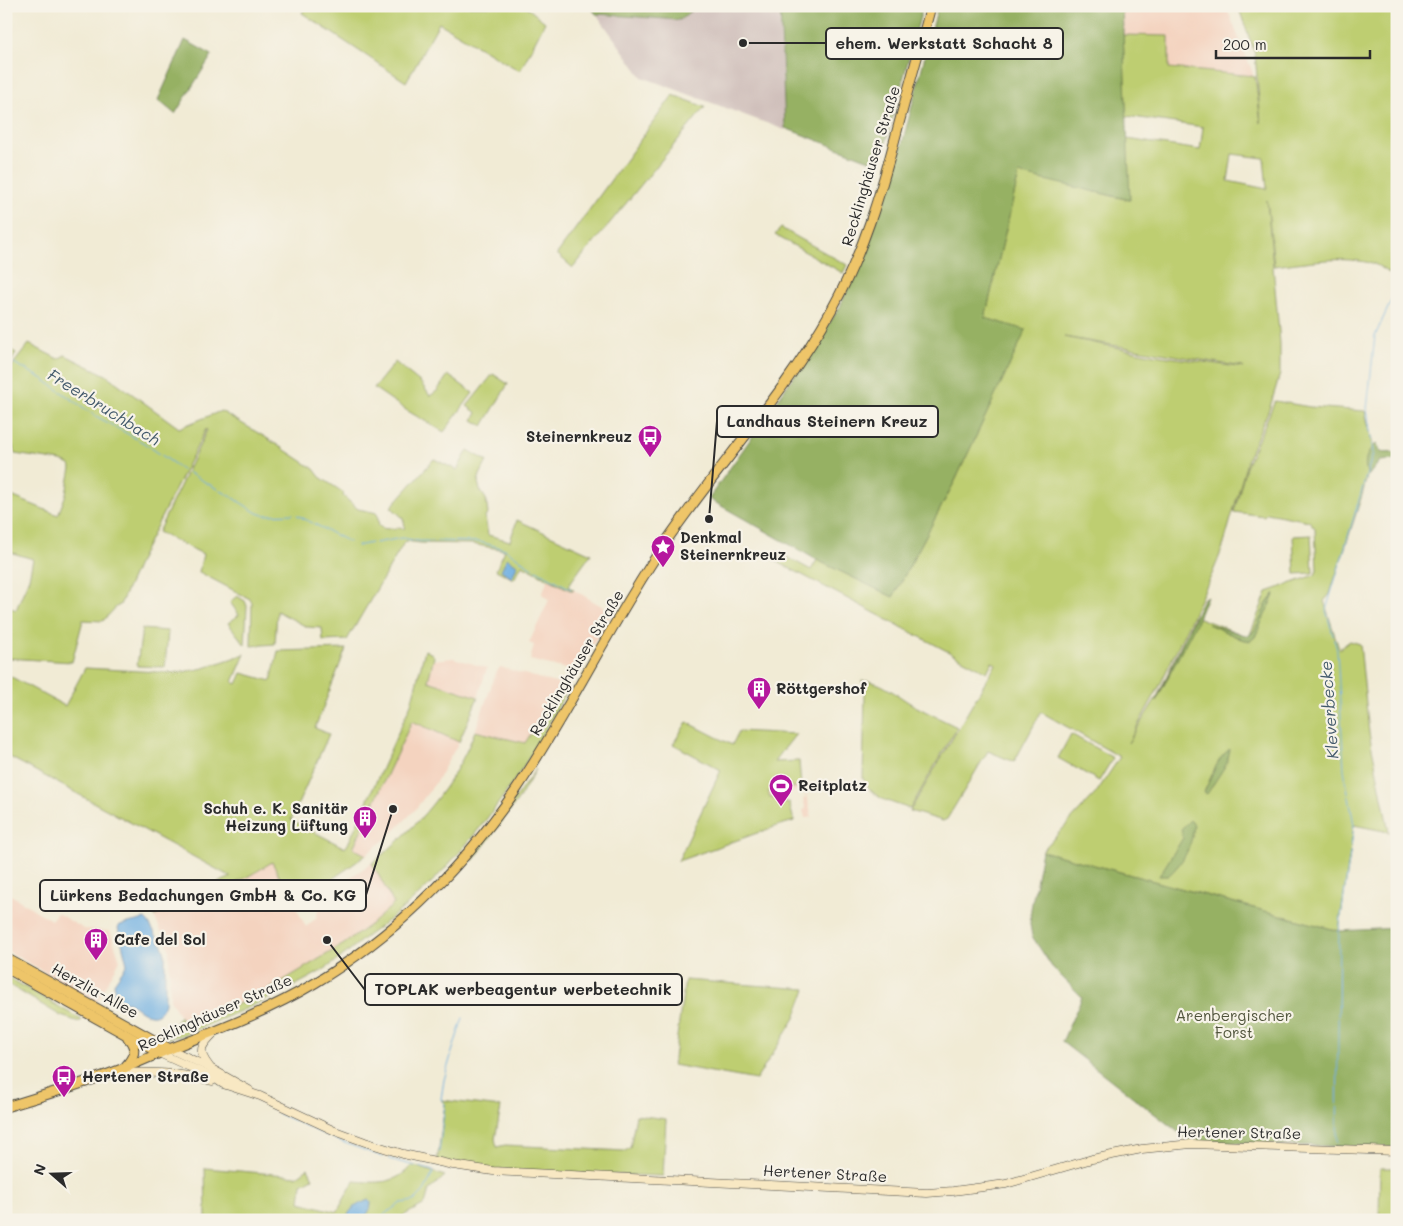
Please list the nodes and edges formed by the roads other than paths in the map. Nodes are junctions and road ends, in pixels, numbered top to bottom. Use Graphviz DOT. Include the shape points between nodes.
graph roads {
  1 [pos="931,6"];
  2 [pos="6,958"];
  3 [pos="6,968"];
  4 [pos="216,1031"];
  5 [pos="124,1034"];
  6 [pos="170,1049"];
  7 [pos="159,1053"];
  8 [pos="125,1067"];
  9 [pos="210,1068"];
  10 [pos="110,1073"];
  11 [pos="223,1084"];
  12 [pos="260,1096"];
  13 [pos="6,1108"];
  14 [pos="1397,1152"];
  1 -- 4 [label="main road, Recklinghäuser Straße" via="871,222 833,307 777,393 665,542 517,788 463,859 400,922 315,983"];
  2 -- 6 [label="main road, Herzlia-Allee"];
  3 -- 5 [label="main road, Herzlia-Allee"];
  4 -- 6 [label="main road, Recklinghäuser Straße"];
  4 -- 9 [label="main road" via="201,1051"];
  5 -- 7 [label="main road, Herzlia-Allee"];
  5 -- 8 [label="main road" via="135,1052"];
  6 -- 7 [label="main road, Recklinghäuser Straße"];
  6 -- 9 [label="main road, Hertener Straße"];
  7 -- 8 [label="main road, Recklinghäuser Straße"];
  7 -- 11 [label="main road, Hertener Straße"];
  8 -- 10 [label="main road, Recklinghäuser Straße"];
  9 -- 12 [label="main road, Hertener Straße"];
  10 -- 11 [label="main road" via="184,1074"];
  10 -- 13 [label="main road, Recklinghäuser Straße"];
  11 -- 12 [label="main road, Hertener Straße"];
  12 -- 14 [label="main road, Hertener Straße" via="328,1128 403,1154 493,1171 927,1193 1006,1184 1092,1158 1191,1144"];
}
